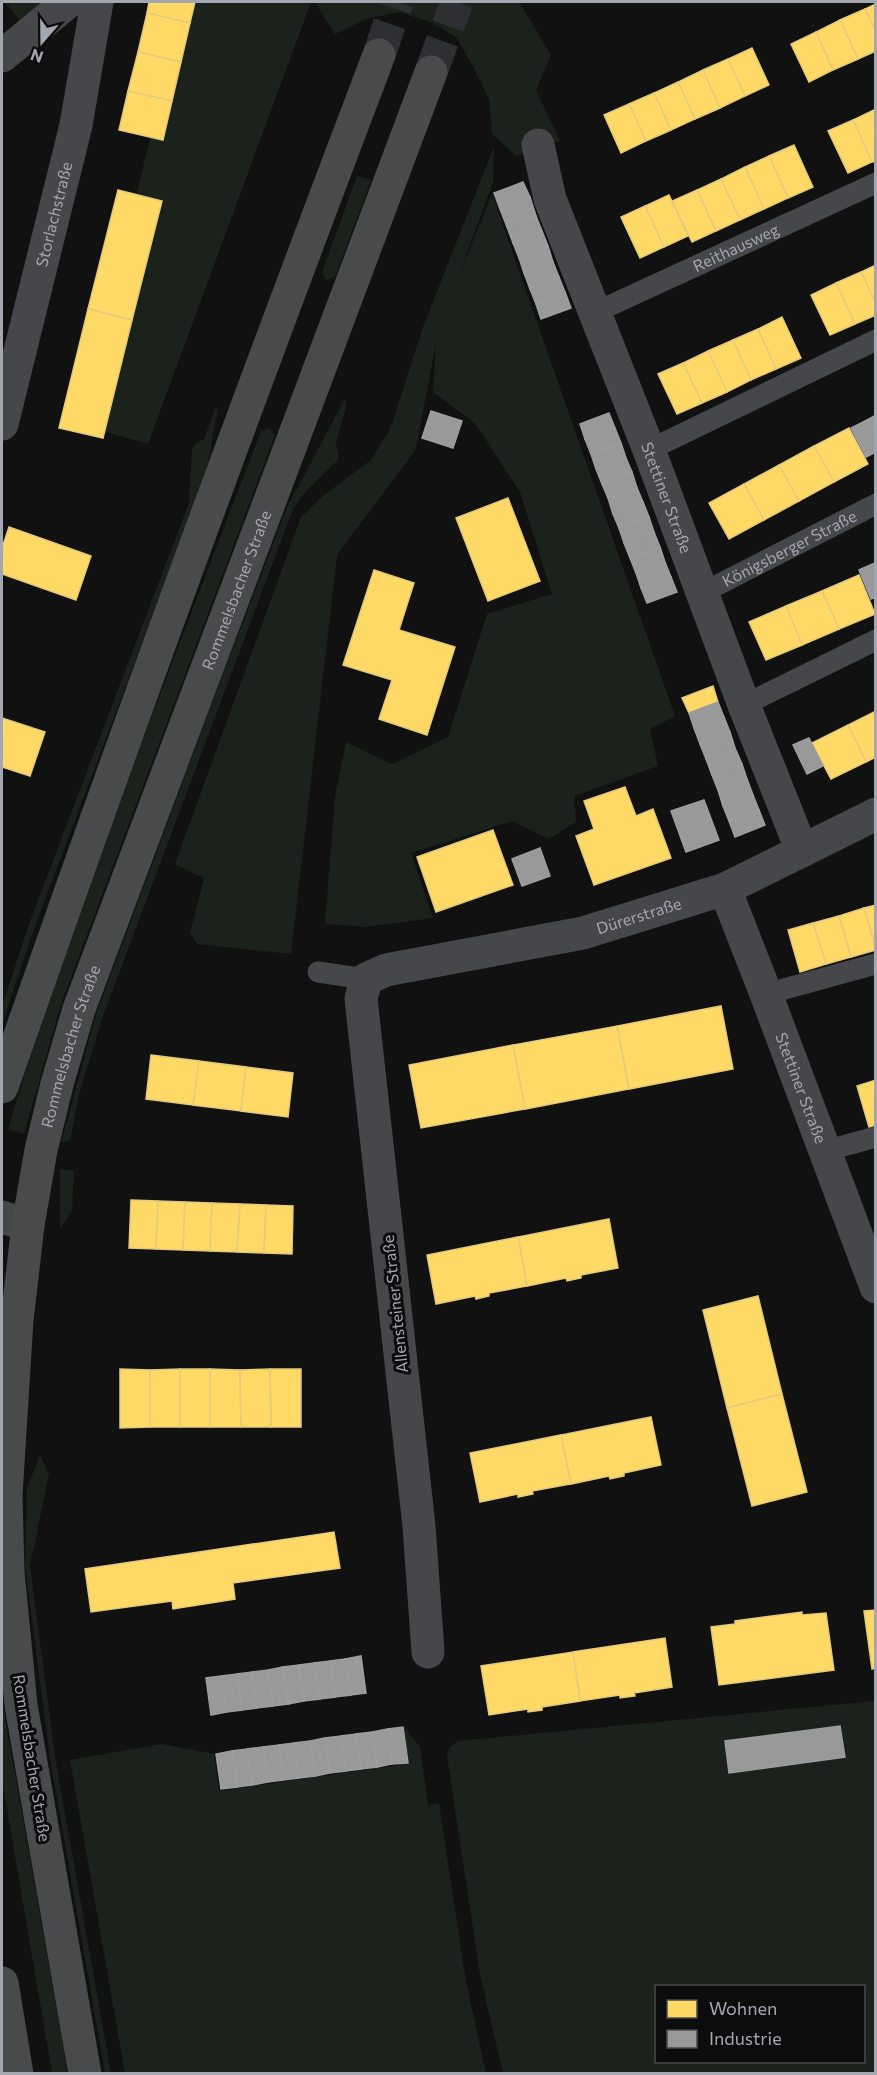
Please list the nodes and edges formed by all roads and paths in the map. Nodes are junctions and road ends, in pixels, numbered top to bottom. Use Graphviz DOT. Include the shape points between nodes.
graph roads {
  1 [pos="68,2"];
  2 [pos="97,2"];
  3 [pos="379,55"];
  4 [pos="2,56"];
  5 [pos="431,72"];
  6 [pos="538,145"];
  7 [pos="876,183"];
  8 [pos="596,312"];
  9 [pos="876,340"];
  10 [pos="2,424"];
  11 [pos="649,450"];
  12 [pos="876,504"];
  13 [pos="702,593"];
  14 [pos="876,640"];
  15 [pos="744,705"];
  16 [pos="876,814"];
  17 [pos="802,852"];
  18 [pos="725,889"];
  19 [pos="876,964"];
  20 [pos="318,972"];
  21 [pos="376,974"];
  22 [pos="766,994"];
  23 [pos="2,1087"];
  24 [pos="876,1137"];
  25 [pos="825,1151"];
  26 [pos="15,1221"];
  27 [pos="876,1287"];
  28 [pos="428,1652"];
  29 [pos="2,1983"];
  30 [pos="16,2073"];
  31 [pos="84,2073"];
  1 -- 4 [label="street"];
  2 -- 10 [label="street, Storlachstraße" via="76,125"];
  3 -- 23 [label="main road" via="90,833"];
  5 -- 26 [label="main road, Rommelsbacher Straße" via="79,1009 41,1150"];
  6 -- 8 [label="street, Stettiner Straße" via="550,199"];
  7 -- 8 [label="lane, Reithausweg"];
  8 -- 11 [label="street, Stettiner Straße"];
  9 -- 11 [label="lane"];
  11 -- 13 [label="street, Stettiner Straße"];
  12 -- 13 [label="lane, Königsberger Straße"];
  13 -- 15 [label="street, Stettiner Straße"];
  14 -- 15 [label="lane"];
  15 -- 17 [label="street, Stettiner Straße"];
  16 -- 17 [label="street, Dürerstraße"];
  17 -- 18 [label="street, Dürerstraße"];
  18 -- 21 [label="street, Dürerstraße" via="583,933"];
  18 -- 22 [label="street, Stettiner Straße"];
  19 -- 22 [label="lane"];
  20 -- 21 [label="lane"];
  21 -- 28 [label="street, Allensteiner Straße" via="362,999 419,1526"];
  22 -- 25 [label="street, Stettiner Straße"];
  24 -- 25 [label="lane"];
  25 -- 27 [label="street, Stettiner Straße"];
  26 -- 31 [label="main road, Rommelsbacher Straße" via="17,1320 6,1495 8,1572 21,1705"];
  29 -- 30 [label="main road"];
}
